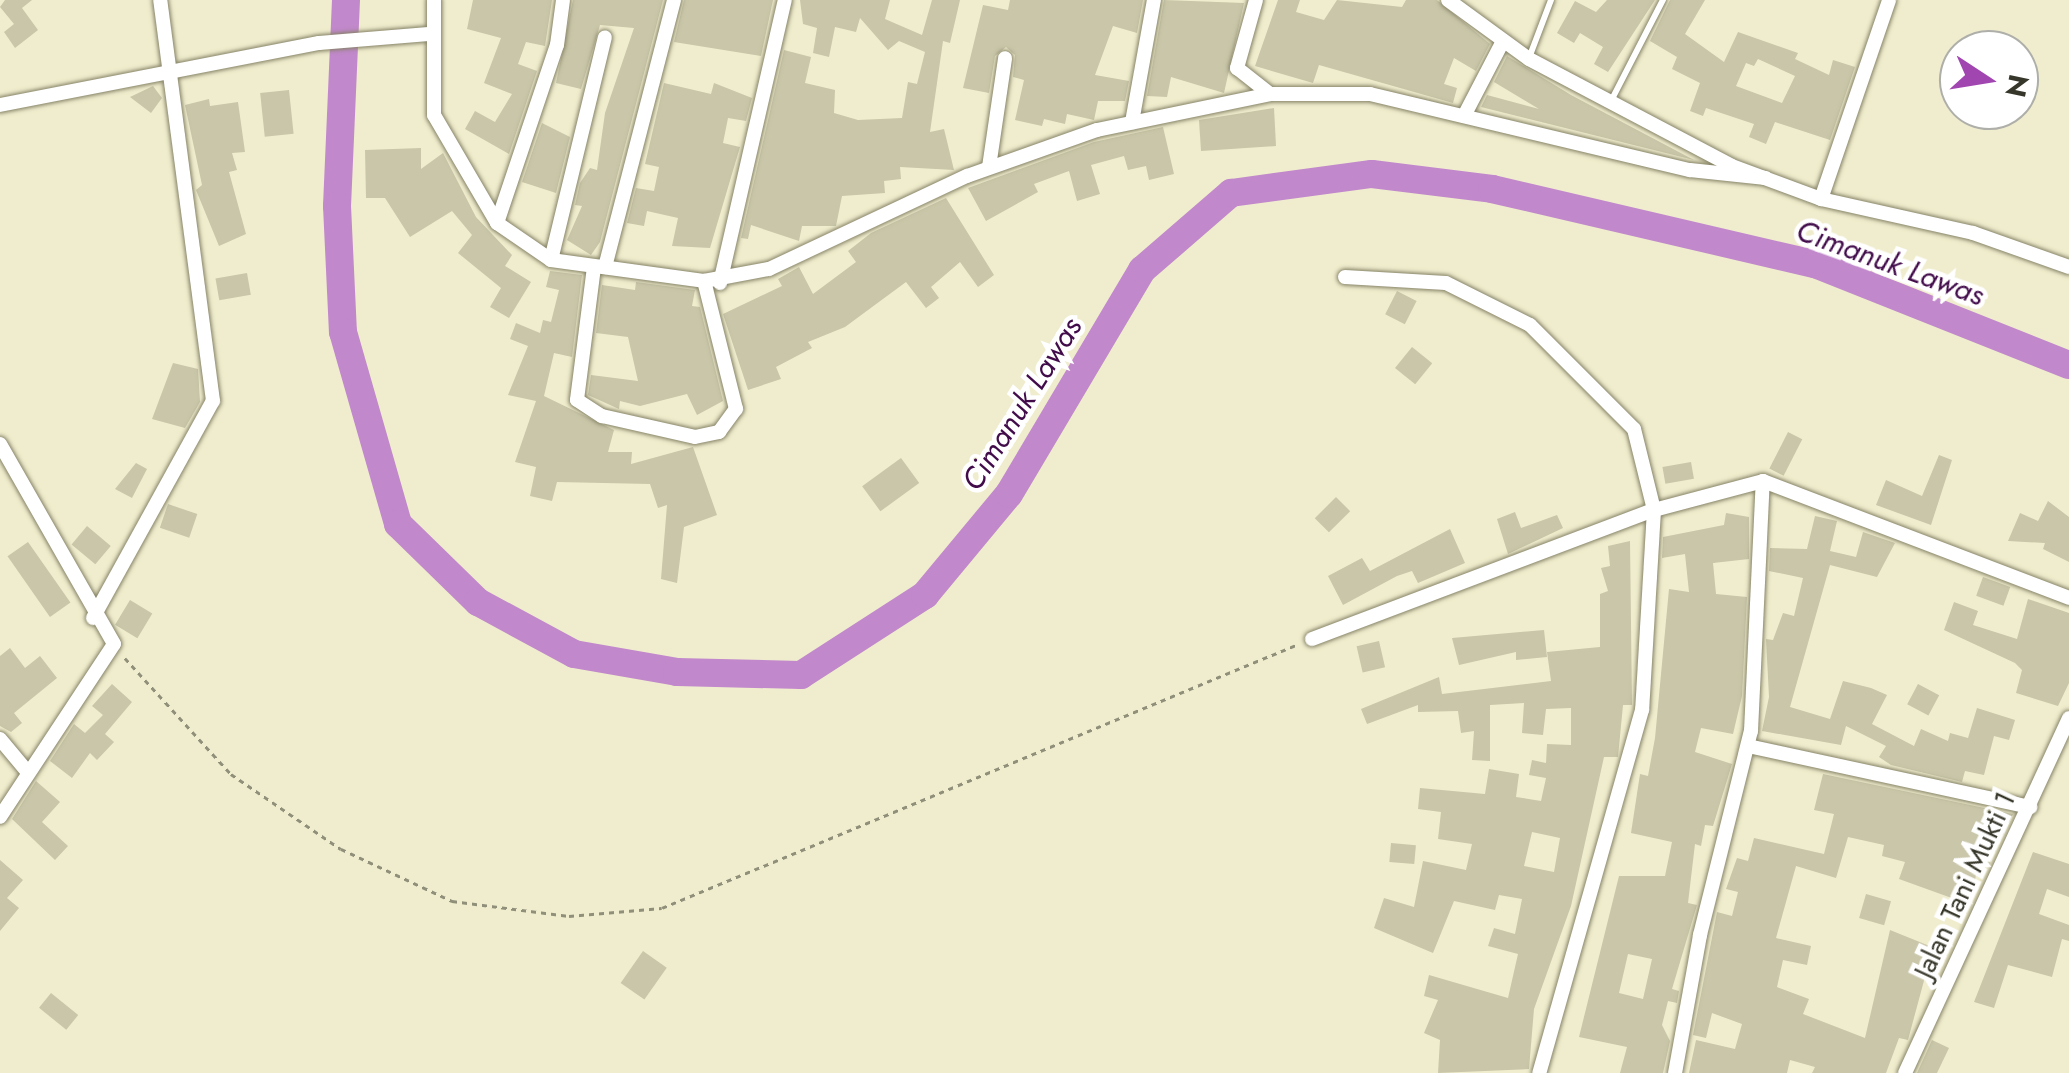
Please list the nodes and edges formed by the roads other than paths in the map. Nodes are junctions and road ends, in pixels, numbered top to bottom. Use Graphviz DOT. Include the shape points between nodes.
graph roads {
  1 [pos="160,0"];
  2 [pos="434,0"];
  3 [pos="563,0"];
  4 [pos="674,0"];
  5 [pos="785,0"];
  6 [pos="1154,0"];
  7 [pos="1256,0"];
  8 [pos="1551,0"];
  9 [pos="1664,0"];
  10 [pos="1889,0"];
  11 [pos="1453,2"];
  12 [pos="430,34"];
  13 [pos="605,37"];
  14 [pos="1503,41"];
  15 [pos="1532,52"];
  16 [pos="1005,58"];
  17 [pos="168,72"];
  18 [pos="1271,94"];
  19 [pos="0,105"];
  20 [pos="1609,106"];
  21 [pos="1464,116"];
  22 [pos="1132,122"];
  23 [pos="989,167"];
  24 [pos="1766,178"];
  25 [pos="1821,200"];
  26 [pos="497,223"];
  27 [pos="551,260"];
  28 [pos="600,267"];
  29 [pos="2069,267"];
  30 [pos="1345,278"];
  31 [pos="704,281"];
  32 [pos="720,283"];
  33 [pos="0,444"];
  34 [pos="1763,481"];
  35 [pos="1654,510"];
  36 [pos="2069,598"];
  37 [pos="93,618"];
  38 [pos="1312,639"];
  39 [pos="2069,718"];
  40 [pos="0,738"];
  41 [pos="1748,746"];
  42 [pos="25,769"];
  43 [pos="2030,807"];
  44 [pos="0,816"];
  45 [pos="1539,1073"];
  46 [pos="1675,1073"];
  47 [pos="1905,1073"];
  1 -- 17 [label="street"];
  2 -- 12 [label="street"];
  3 -- 26 [label="street" via="557,45"];
  4 -- 28 [label="street"];
  5 -- 32 [label="street"];
  6 -- 22 [label="street"];
  7 -- 18 [label="street" via="1237,68"];
  8 -- 15 [label="lane" via="1536,24 1541,37"];
  9 -- 20 [label="lane"];
  10 -- 25 [label="street"];
  11 -- 14 [label="street"];
  12 -- 17 [label="street" via="318,42"];
  12 -- 26 [label="street" via="442,141"];
  13 -- 27 [label="street"];
  14 -- 15 [label="street"];
  14 -- 21 [label="street"];
  15 -- 20 [label="street"];
  16 -- 23 [label="street"];
  17 -- 19 [label="street"];
  17 -- 37 [label="street" via="213,401"];
  18 -- 21 [label="street" via="1370,94"];
  18 -- 22 [label="street"];
  20 -- 24 [label="street"];
  21 -- 24 [label="street" via="1690,170"];
  22 -- 23 [label="street"];
  23 -- 32 [label="street" via="768,269"];
  24 -- 25 [label="street"];
  25 -- 29 [label="street" via="1972,233"];
  26 -- 27 [label="street"];
  27 -- 28 [label="street"];
  28 -- 31 [label="street"];
  28 -- 31 [label="street" via="577,400 602,416 694,437 718,432 736,409"];
  30 -- 35 [label="street" via="1446,283 1530,325 1634,429"];
  31 -- 32 [label="street"];
  33 -- 37 [label="street"];
  34 -- 35 [label="street"];
  34 -- 36 [label="street"];
  34 -- 41 [label="street"];
  35 -- 38 [label="street"];
  35 -- 45 [label="street" via="1642,710"];
  37 -- 42 [label="street" via="114,644"];
  39 -- 43 [label="street, Jalan Tani Mukti 1"];
  40 -- 42 [label="street"];
  41 -- 43 [label="street"];
  41 -- 46 [label="street" via="1700,935"];
  42 -- 44 [label="street"];
  43 -- 47 [label="street, Jalan Tani Mukti 1"];
}
